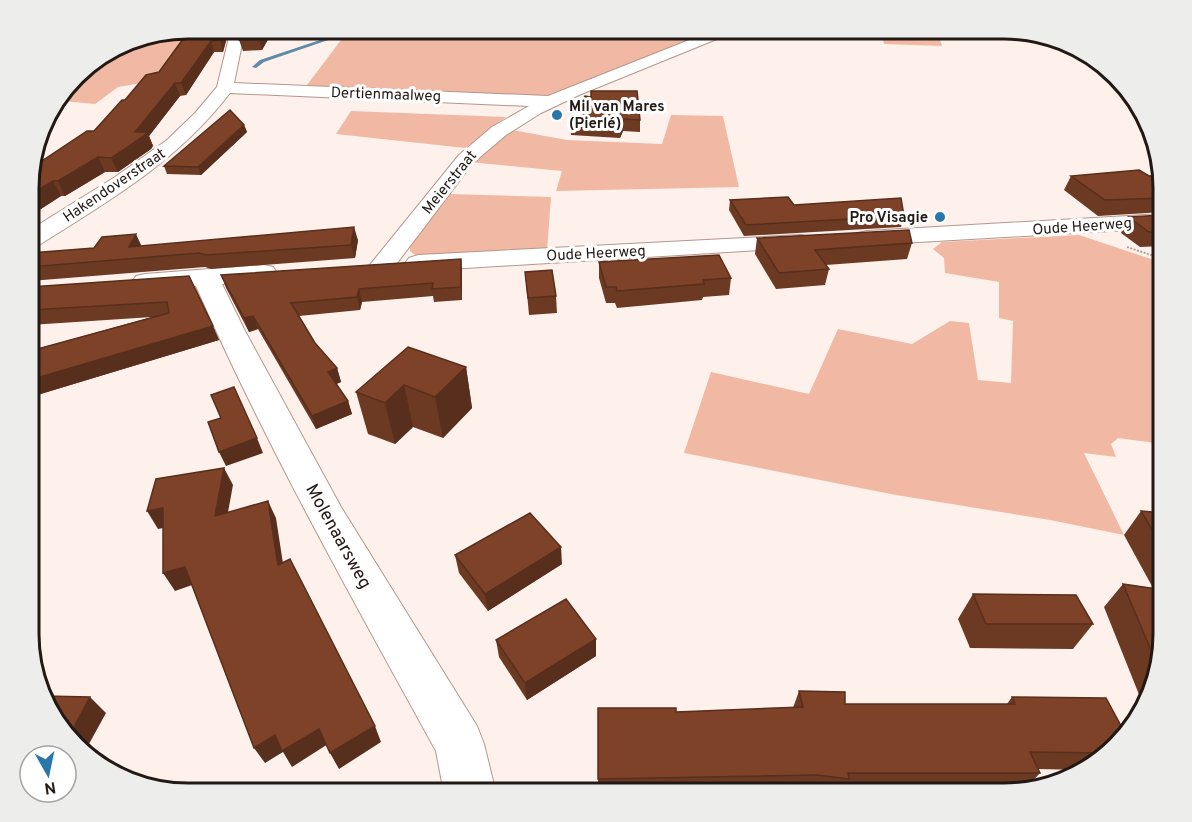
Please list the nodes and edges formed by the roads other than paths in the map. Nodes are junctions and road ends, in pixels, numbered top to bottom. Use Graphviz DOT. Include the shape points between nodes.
graph roads {
  1 [pos="236,39"];
  2 [pos="704,39"];
  3 [pos="225,88"];
  4 [pos="548,101"];
  5 [pos="1153,222"];
  6 [pos="39,234"];
  7 [pos="371,266"];
  8 [pos="288,272"];
  9 [pos="205,277"];
  10 [pos="125,283"];
  11 [pos="468,783"];
  1 -- 3 [label="street, Hakendoverstraat"];
  2 -- 4 [label="street, Meierstraat"];
  3 -- 4 [label="street, Dertienmaalweg"];
  3 -- 6 [label="street, Hakendoverstraat" via="174,144 123,182"];
  4 -- 7 [label="street, Meierstraat" via="515,118 480,145"];
  5 -- 7 [label="street, Oude Heerweg"];
  8 -- 9 [label="street"];
  9 -- 10 [label="street"];
  9 -- 11 [label="street, Molenaarsweg" via="327,518 459,744"];
}
